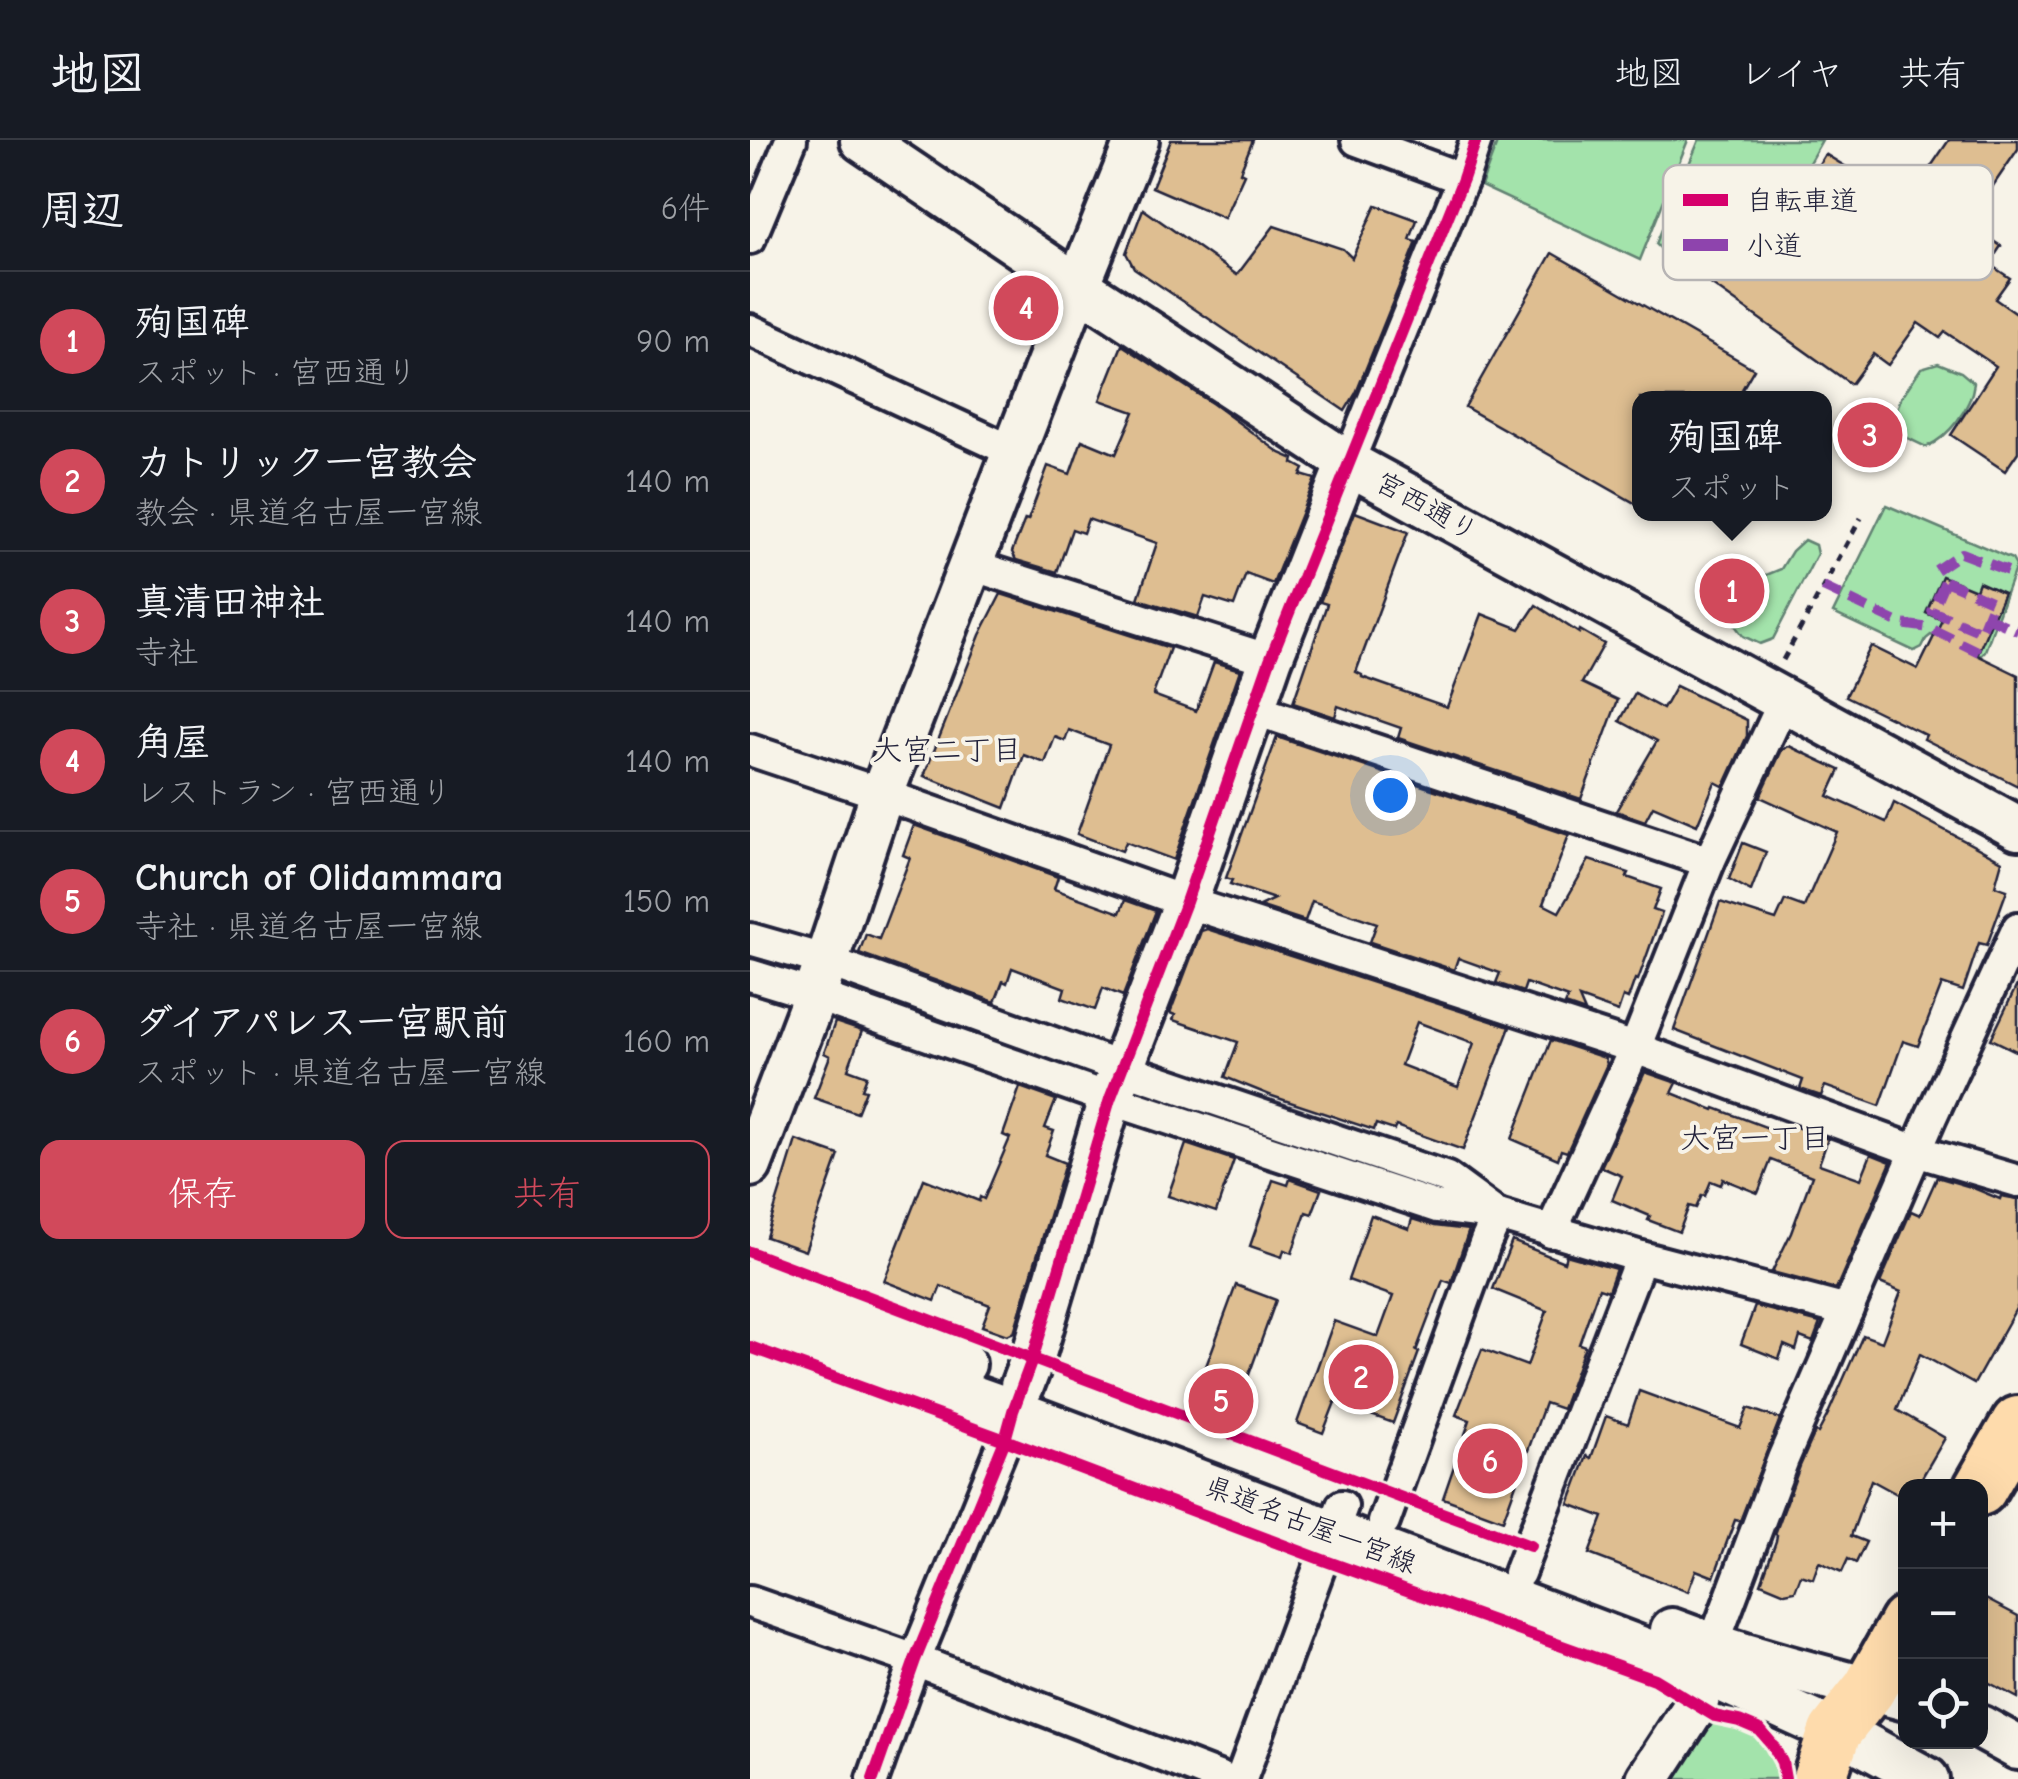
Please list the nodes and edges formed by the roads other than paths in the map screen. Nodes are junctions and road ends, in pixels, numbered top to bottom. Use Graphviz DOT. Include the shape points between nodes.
graph roads {
  1 [pos="791,140"];
  2 [pos="862,140"];
  3 [pos="1137,140"];
  4 [pos="1357,140"];
  5 [pos="1476,140"];
  6 [pos="1463,180"];
  7 [pos="750,238"];
  8 [pos="1078,286"];
  9 [pos="750,330"];
  10 [pos="1014,452"];
  11 [pos="1348,463"];
  12 [pos="971,565"];
  13 [pos="1270,660"];
  14 [pos="1775,696"];
  15 [pos="1252,710"];
  16 [pos="750,750"];
  17 [pos="882,794"];
  18 [pos="2018,828"];
  19 [pos="1710,862"];
  20 [pos="1186,902"];
  21 [pos="2018,928"];
  22 [pos="750,940"];
  23 [pos="750,975"];
  24 [pos="821,978"];
  25 [pos="1635,1048"];
  26 [pos="1116,1084"];
  27 [pos="1916,1151"];
  28 [pos="750,1165"];
  29 [pos="2018,1181"];
  30 [pos="1498,1215"];
  31 [pos="1551,1232"];
  32 [pos="1641,1258"];
  33 [pos="750,1282"];
  34 [pos="1847,1311"];
  35 [pos="750,1318"];
  36 [pos="1018,1399"];
  37 [pos="2018,1423"];
  38 [pos="1986,1479"];
  39 [pos="1337,1519"];
  40 [pos="1384,1522"];
  41 [pos="1519,1573"];
  42 [pos="750,1602"];
  43 [pos="1898,1655"];
  44 [pos="1710,1659"];
  45 [pos="916,1660"];
  46 [pos="1888,1694"];
  47 [pos="1988,1731"];
  48 [pos="2018,1748"];
  49 [pos="1844,1759"];
  50 [pos="873,1779"];
  51 [pos="1223,1779"];
  52 [pos="1241,1779"];
  53 [pos="1648,1779"];
  54 [pos="1927,1779"];
  1 -- 7 [label="street"];
  2 -- 8 [label="street, 宮西通り"];
  3 -- 8 [label="street"];
  4 -- 6 [label="street"];
  5 -- 6 [label="street"];
  6 -- 11 [label="street"];
  8 -- 10 [label="street"];
  8 -- 11 [label="street, 宮西通り"];
  9 -- 10 [label="street"];
  10 -- 12 [label="street"];
  11 -- 13 [label="street"];
  11 -- 14 [label="street, 宮西通り"];
  12 -- 13 [label="street"];
  12 -- 17 [label="street"];
  13 -- 15 [label="street"];
  14 -- 18 [label="street, 宮西通り"];
  14 -- 19 [label="street"];
  15 -- 19 [label="street"];
  15 -- 20 [label="street"];
  16 -- 17 [label="street"];
  17 -- 20 [label="street"];
  17 -- 24 [label="street"];
  19 -- 25 [label="street"];
  20 -- 25 [label="street"];
  20 -- 26 [label="street"];
  21 -- 27 [label="street"];
  22 -- 24 [label="street"];
  23 -- 24 [label="street"];
  24 -- 26 [label="street"];
  24 -- 28 [label="street"];
  25 -- 27 [label="street"];
  25 -- 31 [label="street"];
  26 -- 30 [label="street" via="1447,1178"];
  26 -- 36 [label="street"];
  27 -- 29 [label="street"];
  27 -- 34 [label="street"];
  30 -- 31 [label="street"];
  30 -- 40 [label="street"];
  31 -- 32 [label="street"];
  32 -- 34 [label="street"];
  32 -- 41 [label="street"];
  33 -- 36 [label="street, 県道名古屋一宮線"];
  34 -- 44 [label="street"];
  35 -- 36 [label="street, 県道名古屋一宮線"];
  36 -- 39 [label="street, 県道名古屋一宮線"];
  36 -- 45 [label="street"];
  37 -- 38 [label="highway"];
  39 -- 40 [label="street, 県道名古屋一宮線"];
  39 -- 44 [label="street, 県道名古屋一宮線"];
  39 -- 52 [label="street"];
  40 -- 41 [label="street, 県道名古屋一宮線"];
  41 -- 44 [label="street, 県道名古屋一宮線"];
  42 -- 45 [label="street"];
  43 -- 46 [label="highway"];
  44 -- 46 [label="street, 県道名古屋一宮線"];
  44 -- 49 [label="street, 県道名古屋一宮線"];
  44 -- 53 [label="street" via="1696,1706"];
  45 -- 50 [label="street"];
  45 -- 51 [label="street"];
  46 -- 49 [label="highway"];
  47 -- 48 [label="street"];
  49 -- 54 [label="street, 県道名古屋一宮線"];
}
